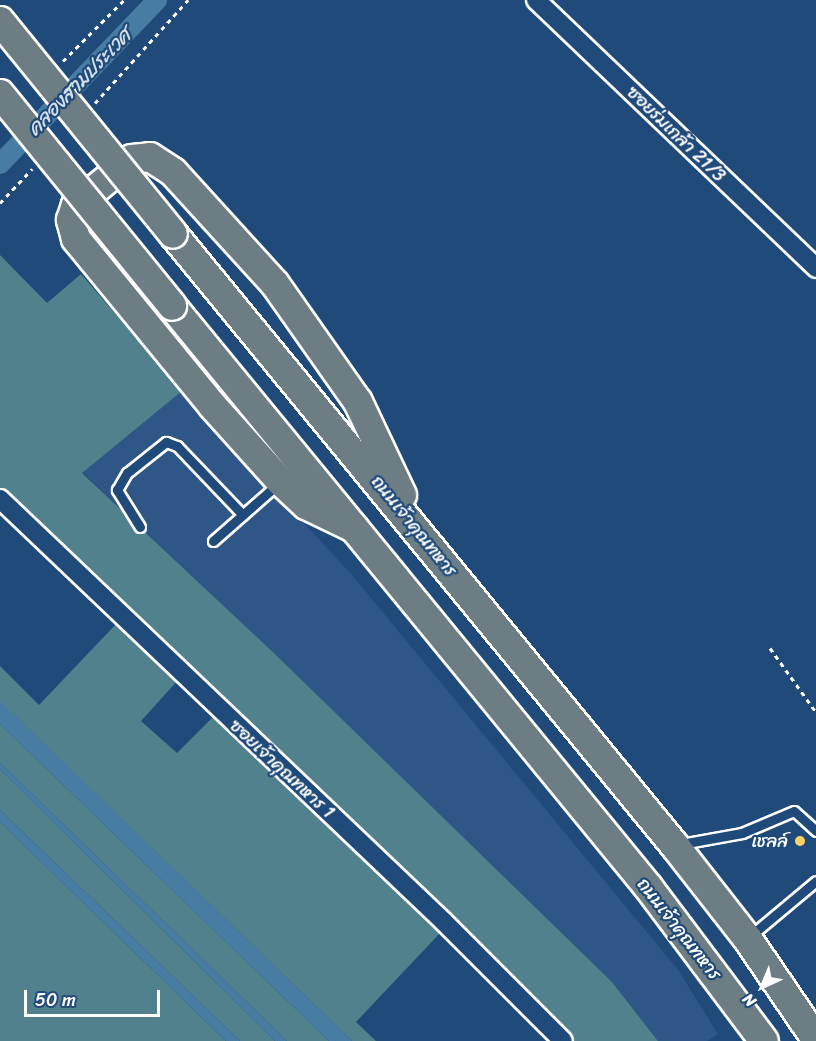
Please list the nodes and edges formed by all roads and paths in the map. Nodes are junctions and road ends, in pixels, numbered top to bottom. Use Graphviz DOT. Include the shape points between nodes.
graph roads {
  1 [pos="536,0"];
  2 [pos="0,21"];
  3 [pos="0,94"];
  4 [pos="816,268"];
  5 [pos="281,482"];
  6 [pos="0,499"];
  7 [pos="243,515"];
  8 [pos="140,527"];
  9 [pos="354,528"];
  10 [pos="418,531"];
  11 [pos="213,542"];
  12 [pos="770,648"];
  13 [pos="816,712"];
  14 [pos="816,831"];
  15 [pos="675,846"];
  16 [pos="816,881"];
  17 [pos="747,938"];
  18 [pos="703,959"];
  19 [pos="816,1011"];
  20 [pos="816,1039"];
  21 [pos="563,1041"];
  22 [pos="743,1041"];
  23 [pos="764,1041"];
  1 -- 4 [label="street, ซอยร่มเกล้า 21/3"];
  2 -- 10 [label="main road, ถนนเจ้าคุณทหาร, bridge"];
  3 -- 9 [label="main road, ถนนเจ้าคุณทหาร, bridge"];
  5 -- 7 [label="lane"];
  5 -- 9 [label="main road" via="306,505"];
  5 -- 10 [label="main road" via="212,405 76,239 71,220 76,206 132,159 150,157 173,172 275,284 358,402"];
  6 -- 21 [label="street, ซอยเจ้าคุณทหาร 1" via="444,922"];
  7 -- 8 [label="lane" via="177,446 166,442 127,473 117,490"];
  7 -- 11 [label="lane"];
  9 -- 18 [label="main road, ถนนเจ้าคุณทหาร"];
  10 -- 15 [label="main road, ถนนเจ้าคุณทหาร"];
  12 -- 13 [label="path"];
  14 -- 15 [label="lane" via="795,811 742,833"];
  15 -- 17 [label="main road, ถนนเจ้าคุณทหาร"];
  16 -- 17 [label="lane"];
  17 -- 19 [label="main road"];
  17 -- 20 [label="main road, ถนนเจ้าคุณทหาร"];
  18 -- 22 [label="main road"];
  18 -- 23 [label="main road, ถนนเจ้าคุณทหาร"];
}
